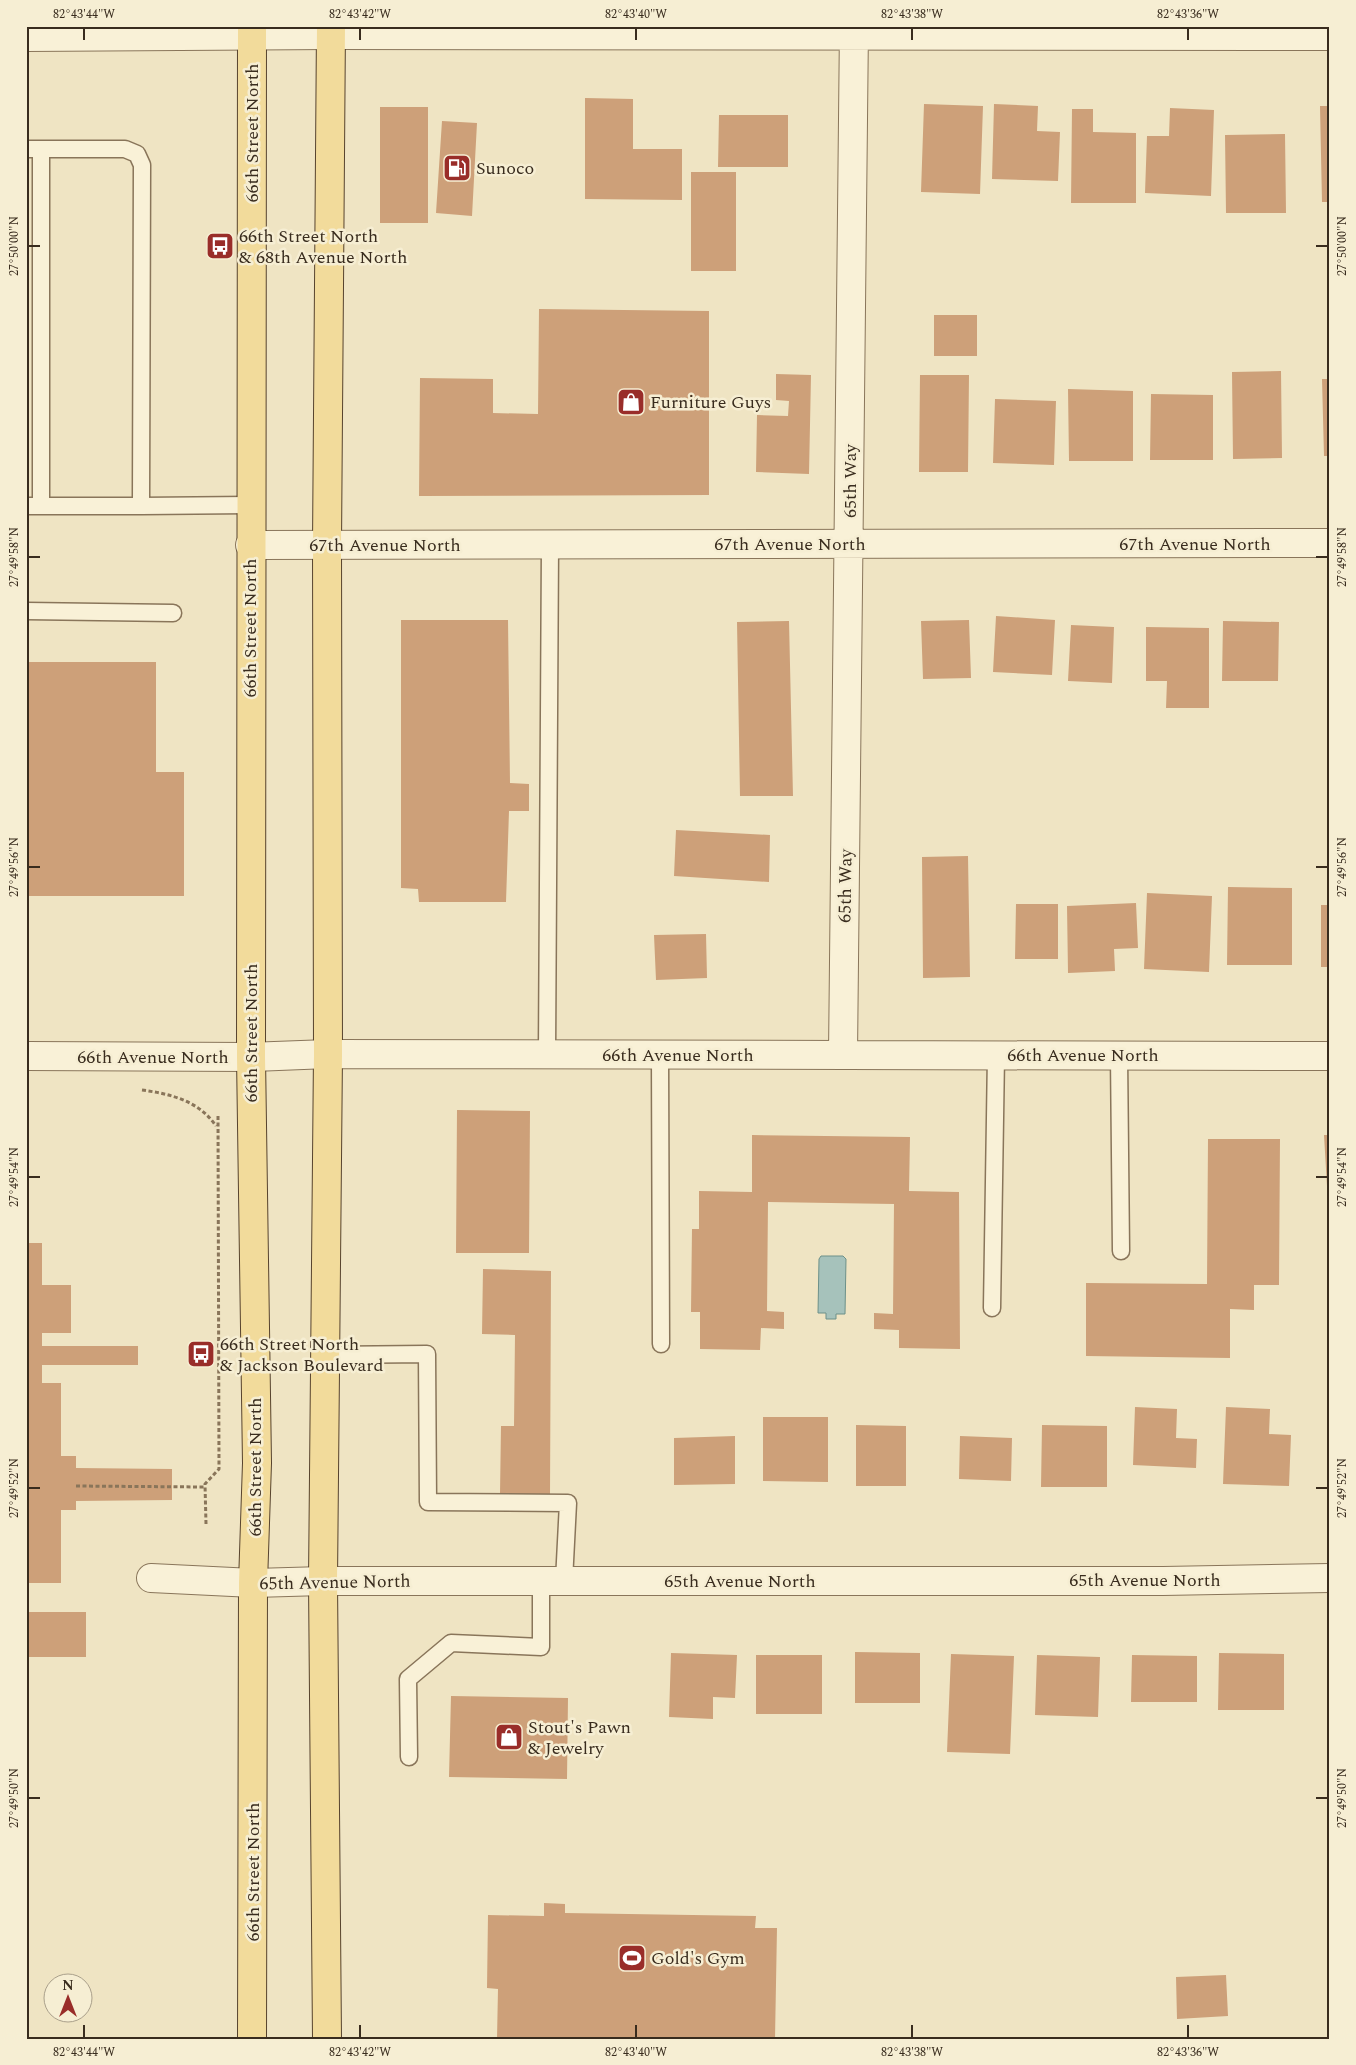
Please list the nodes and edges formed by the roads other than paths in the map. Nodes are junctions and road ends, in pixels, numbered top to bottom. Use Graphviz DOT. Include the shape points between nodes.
graph roads {
  1 [pos="331,31"];
  2 [pos="854,31"];
  3 [pos="252,32"];
  4 [pos="1330,36"];
  5 [pos="26,37"];
  6 [pos="34,149"];
  7 [pos="250,504"];
  8 [pos="34,506"];
  9 [pos="141,506"];
  10 [pos="1330,543"];
  11 [pos="850,544"];
  12 [pos="250,545"];
  13 [pos="327,545"];
  14 [pos="550,545"];
  15 [pos="26,611"];
  16 [pos="173,613"];
  17 [pos="328,1054"];
  18 [pos="547,1054"];
  19 [pos="660,1055"];
  20 [pos="843,1055"];
  21 [pos="996,1055"];
  22 [pos="1119,1055"];
  23 [pos="26,1056"];
  24 [pos="1330,1056"];
  25 [pos="250,1057"];
  26 [pos="1121,1251"];
  27 [pos="992,1308"];
  28 [pos="661,1344"];
  29 [pos="325,1355"];
  30 [pos="151,1578"];
  31 [pos="1330,1578"];
  32 [pos="323,1581"];
  33 [pos="553,1581"];
  34 [pos="253,1583"];
  35 [pos="410,1757"];
  36 [pos="252,2039"];
  37 [pos="327,2039"];
  1 -- 2 [label="street"];
  1 -- 3 [label="street"];
  1 -- 13 [label="main road"];
  2 -- 4 [label="street"];
  2 -- 11 [label="street, 65th Way"];
  3 -- 5 [label="street"];
  3 -- 7 [label="main road, 66th Street North"];
  6 -- 8 [label="lane"];
  6 -- 9 [label="lane" via="125,149 137,154 142,165"];
  7 -- 9 [label="lane"];
  7 -- 12 [label="main road, 66th Street North"];
  8 -- 9 [label="lane"];
  10 -- 11 [label="street, 67th Avenue North"];
  11 -- 14 [label="street, 67th Avenue North"];
  11 -- 20 [label="street, 65th Way"];
  12 -- 13 [label="street, 67th Avenue North"];
  12 -- 25 [label="main road, 66th Street North"];
  13 -- 14 [label="street, 67th Avenue North"];
  13 -- 17 [label="main road"];
  14 -- 18 [label="lane"];
  15 -- 16 [label="lane"];
  17 -- 18 [label="street, 66th Avenue North"];
  17 -- 25 [label="street, 66th Avenue North"];
  17 -- 29 [label="main road"];
  18 -- 19 [label="street, 66th Avenue North"];
  19 -- 20 [label="street, 66th Avenue North"];
  19 -- 28 [label="lane"];
  20 -- 21 [label="street, 66th Avenue North"];
  21 -- 22 [label="street, 66th Avenue North"];
  21 -- 27 [label="lane"];
  22 -- 24 [label="street, 66th Avenue North"];
  22 -- 26 [label="lane"];
  23 -- 25 [label="street, 66th Avenue North"];
  25 -- 34 [label="main road, 66th Street North" via="256,1463"];
  29 -- 32 [label="main road"];
  29 -- 33 [label="lane" via="427,1354 428,1502 568,1504"];
  30 -- 34 [label="street, 65th Avenue North"];
  31 -- 33 [label="street, 65th Avenue North"];
  32 -- 33 [label="street, 65th Avenue North"];
  32 -- 34 [label="street, 65th Avenue North"];
  32 -- 37 [label="main road"];
  33 -- 35 [label="lane" via="541,1646 451,1643 408,1680"];
  34 -- 36 [label="main road, 66th Street North"];
}
